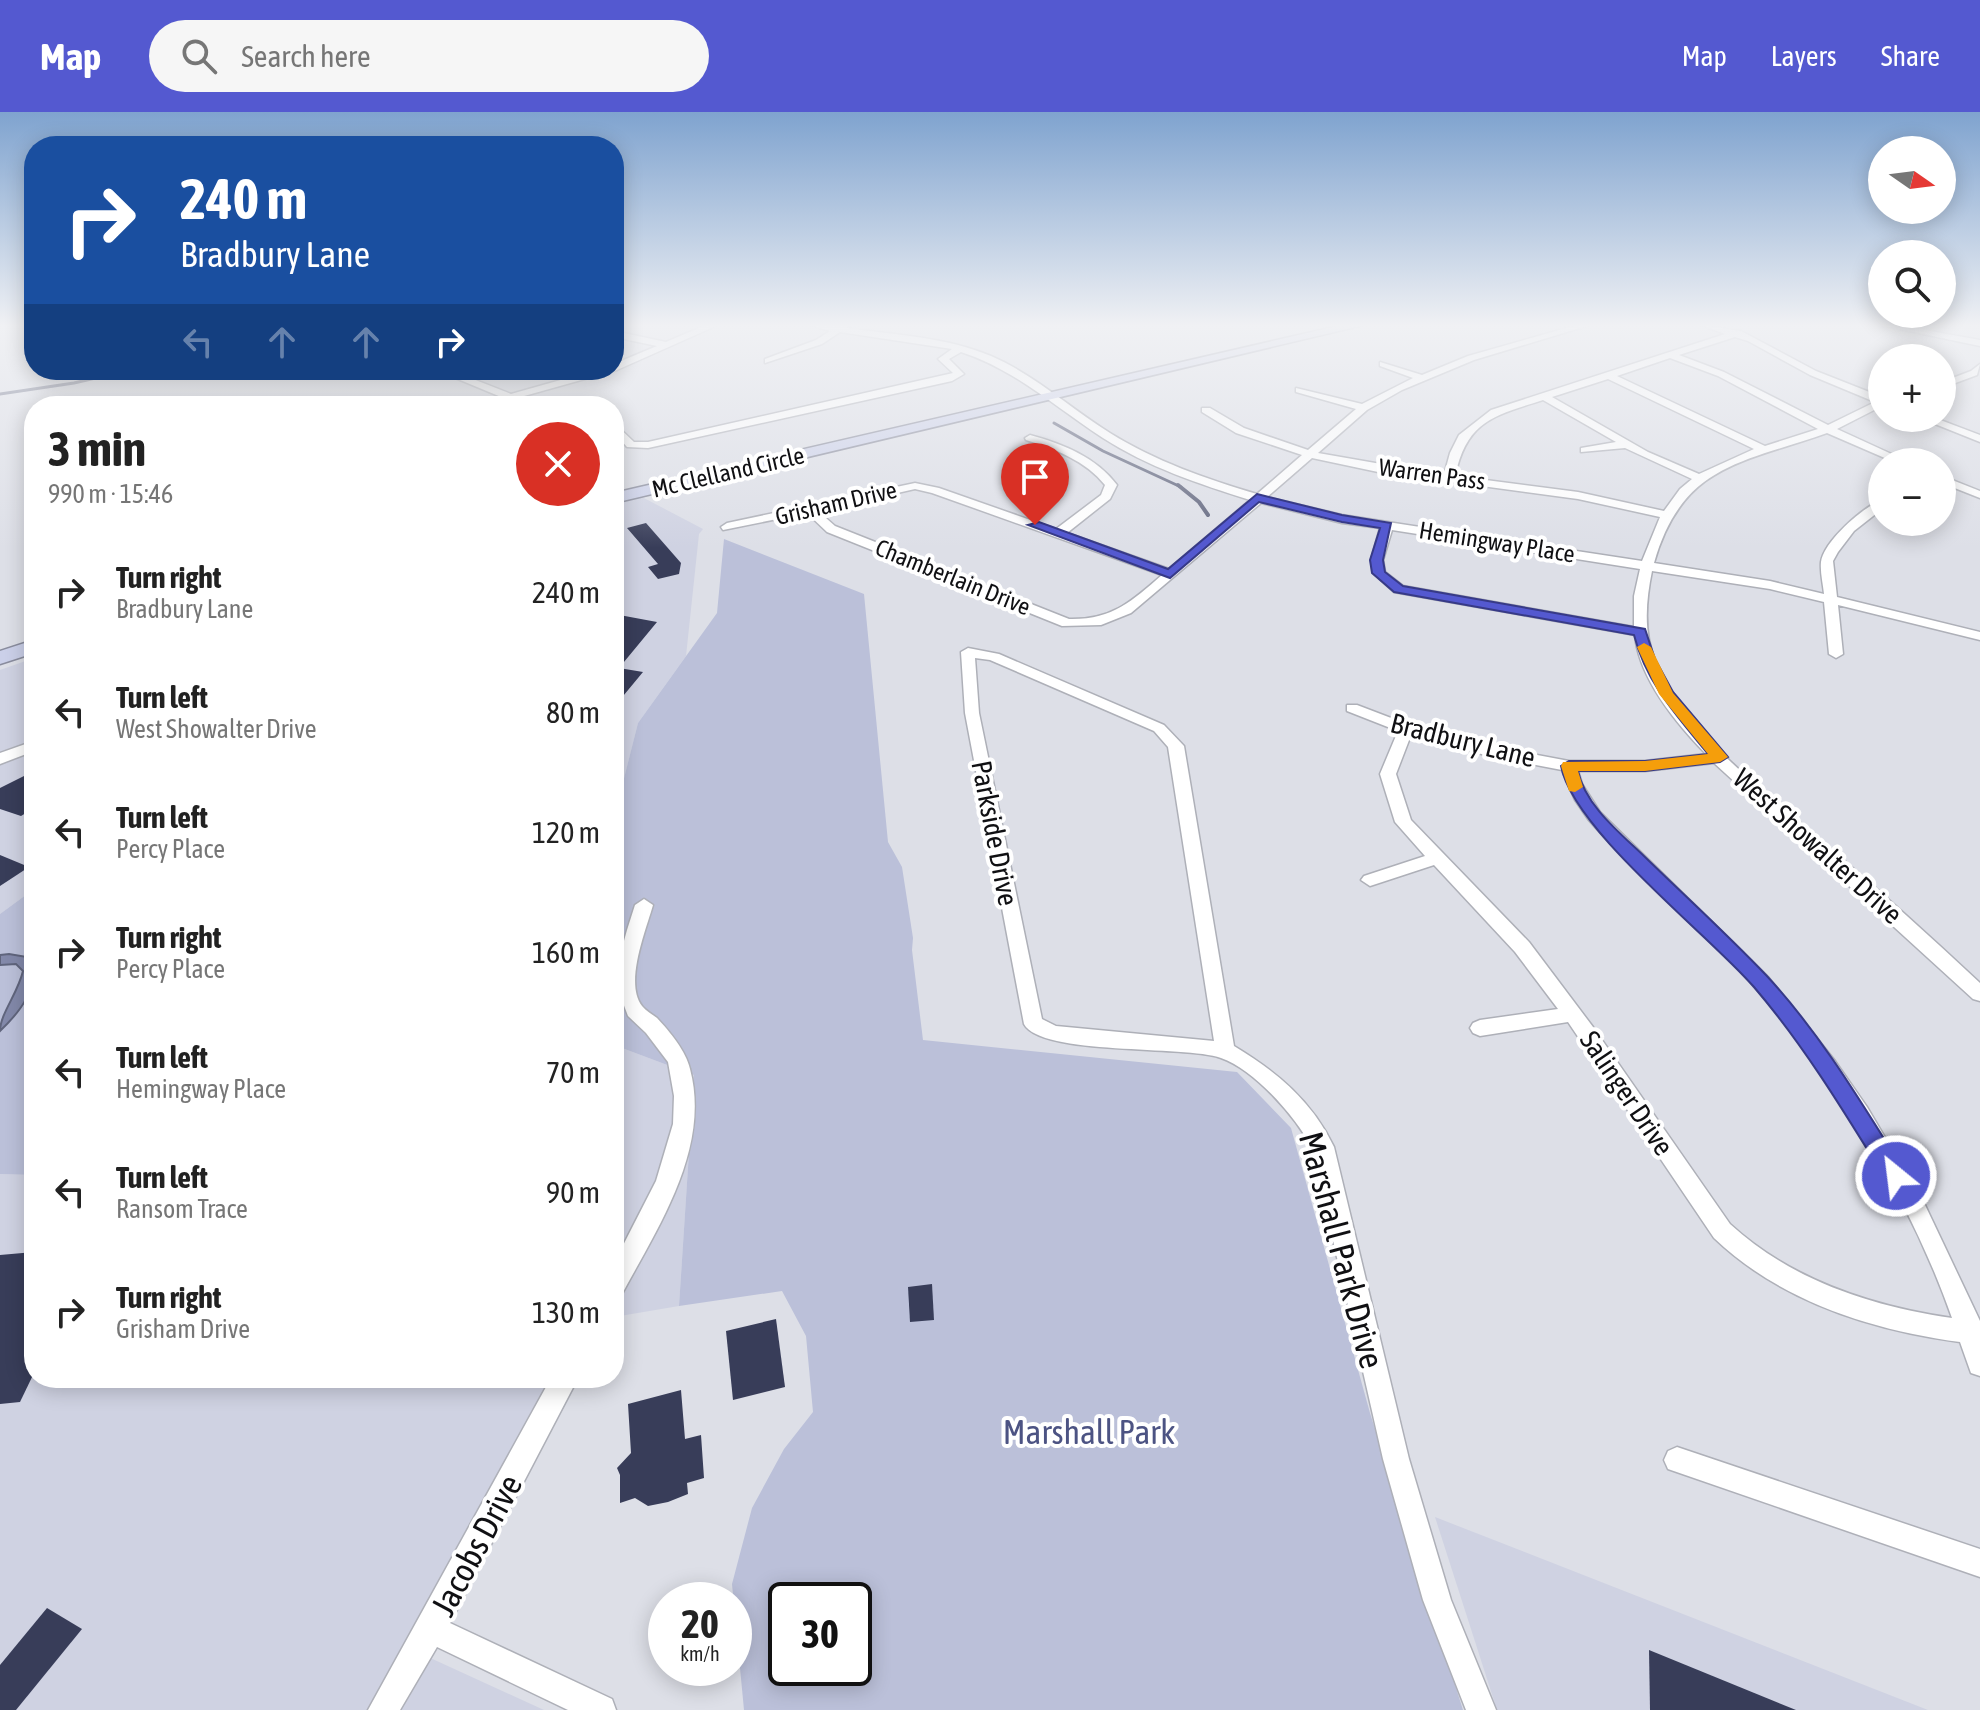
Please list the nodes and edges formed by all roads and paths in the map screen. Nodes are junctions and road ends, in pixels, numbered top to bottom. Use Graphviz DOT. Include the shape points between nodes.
graph roads {
  1 [pos="854,400"];
  2 [pos="1009,400"];
  3 [pos="1013,400"];
  4 [pos="1056,400"];
  5 [pos="1334,400"];
  6 [pos="1380,400"];
  7 [pos="1529,400"];
  8 [pos="1550,400"];
  9 [pos="1659,400"];
  10 [pos="1771,400"];
  11 [pos="1363,408"];
  12 [pos="1868,409"];
  13 [pos="1206,410"];
  14 [pos="1828,429"];
  15 [pos="1956,430"];
  16 [pos="624,437"];
  17 [pos="1030,438"];
  18 [pos="1980,439"];
  19 [pos="1627,444"];
  20 [pos="1871,448"];
  21 [pos="1585,450"];
  22 [pos="1764,450"];
  23 [pos="1308,453"];
  24 [pos="1449,477"];
  25 [pos="1700,478"];
  26 [pos="624,482"];
  27 [pos="1956,486"];
  28 [pos="1980,495"];
  29 [pos="624,496"];
  30 [pos="1257,497"];
  31 [pos="809,509"];
  32 [pos="1666,515"];
  33 [pos="1868,515"];
  34 [pos="1387,525"];
  35 [pos="727,527"];
  36 [pos="1059,533"];
  37 [pos="1649,565"];
  38 [pos="1170,574"];
  39 [pos="1832,599"];
  40 [pos="24,632"];
  41 [pos="1640,632"];
  42 [pos="1980,636"];
  43 [pos="0,640"];
  44 [pos="24,650"];
  45 [pos="1836,654"];
  46 [pos="0,658"];
  47 [pos="1352,708"];
  48 [pos="1407,729"];
  49 [pos="24,750"];
  50 [pos="1720,757"];
  51 [pos="0,759"];
  52 [pos="1569,766"];
  53 [pos="1438,858"];
  54 [pos="1370,880"];
  55 [pos="644,905"];
  56 [pos="1980,994"];
  57 [pos="1572,1014"];
  58 [pos="1480,1028"];
  59 [pos="1225,1050"];
  60 [pos="624,1267"];
  61 [pos="1975,1333"];
  62 [pos="1980,1364"];
  63 [pos="560,1388"];
  64 [pos="1677,1460"];
  65 [pos="1980,1563"];
  66 [pos="431,1629"];
  67 [pos="383,1710"];
  68 [pos="601,1710"];
  69 [pos="1481,1710"];
  1 -- 16 [label="street" via="648,445 631,445"];
  2 -- 26 [label="highway, Mc Clelland Circle"];
  3 -- 29 [label="highway, Mc Clelland Circle"];
  4 -- 30 [label="street, Hemingway Place" via="1135,451"];
  5 -- 11 [label="street"];
  6 -- 11 [label="street"];
  7 -- 24 [label="street" via="1495,412 1468,430 1453,452"];
  8 -- 19 [label="street"];
  9 -- 22 [label="street"];
  10 -- 14 [label="street"];
  11 -- 23 [label="street"];
  12 -- 14 [label="street, West Showalter Drive"];
  13 -- 23 [label="street, Warren Pass" via="1243,433"];
  14 -- 20 [label="street"];
  14 -- 22 [label="street, West Showalter Drive"];
  15 -- 18 [label="street"];
  17 -- 36 [label="street" via="1063,450 1105,475 1111,485 1106,497"];
  19 -- 21 [label="street"];
  19 -- 25 [label="street"];
  22 -- 25 [label="street, West Showalter Drive"];
  23 -- 24 [label="street, Warren Pass"];
  23 -- 30 [label="street"];
  24 -- 32 [label="street, Warren Pass" via="1593,497"];
  25 -- 32 [label="street, West Showalter Drive"];
  27 -- 28 [label="street"];
  30 -- 34 [label="street, Hemingway Place"];
  30 -- 38 [label="street"];
  31 -- 35 [label="street, Grisham Drive"];
  31 -- 36 [label="street, Grisham Drive" via="915,486"];
  31 -- 38 [label="street, Chamberlain Drive" via="831,529 1067,623 1119,617"];
  32 -- 37 [label="street, West Showalter Drive"];
  33 -- 39 [label="street" via="1831,550 1827,561"];
  34 -- 37 [label="street, Hemingway Place"];
  34 -- 41 [label="street" via="1377,560 1379,573 1399,589"];
  36 -- 38 [label="street, Grisham Drive"];
  37 -- 39 [label="street, Hemingway Place"];
  37 -- 41 [label="street, West Showalter Drive"];
  39 -- 42 [label="street, Hemingway Place"];
  39 -- 45 [label="street"];
  40 -- 43 [label="highway"];
  41 -- 50 [label="street, West Showalter Drive" via="1666,694"];
  44 -- 46 [label="highway"];
  47 -- 48 [label="street, Bradbury Lane"];
  48 -- 52 [label="street, Bradbury Lane"];
  48 -- 53 [label="street, Salinger Drive" via="1388,774 1403,822"];
  49 -- 51 [label="street"];
  50 -- 52 [label="street, Bradbury Lane" via="1645,766"];
  50 -- 56 [label="street, West Showalter Drive"];
  52 -- 61 [label="street" via="1584,802 1614,837 1760,981 1825,1063 1883,1151"];
  53 -- 54 [label="street"];
  53 -- 57 [label="street, Salinger Drive" via="1522,947"];
  55 -- 60 [label="street" via="625,984 636,1014 647,1020 680,1065 683,1113 669,1182"];
  57 -- 58 [label="street"];
  57 -- 61 [label="street, Salinger Drive" via="1737,1248 1802,1287 1886,1315"];
  59 -- 59 [label="street, Parkside Drive" via="1176,746 1159,728 994,657 968,652 972,713 1034,1024 1053,1033"];
  59 -- 69 [label="street, Marshall Park Drive" via="1293,1100 1323,1147 1396,1459 1437,1600"];
  61 -- 62 [label="street"];
  63 -- 66 [label="street, Jacobs Drive"];
  64 -- 65 [label="street"];
  66 -- 67 [label="street, Jacobs Drive"];
  66 -- 68 [label="street"];
}
